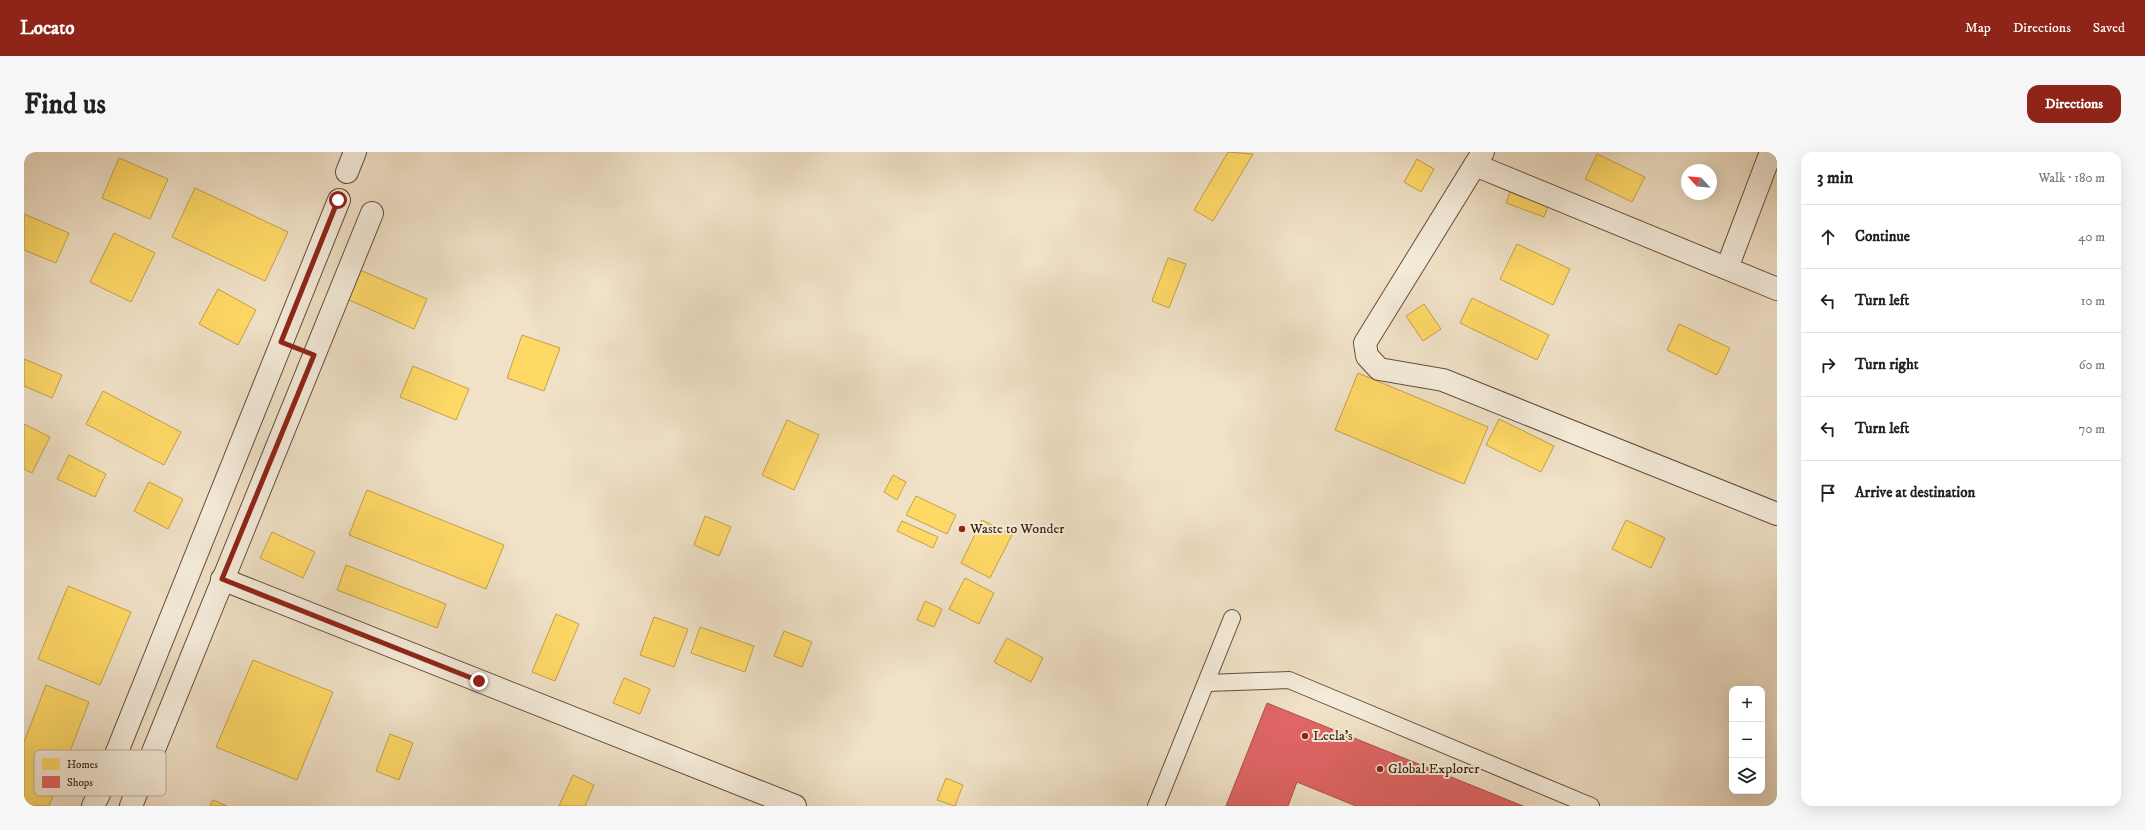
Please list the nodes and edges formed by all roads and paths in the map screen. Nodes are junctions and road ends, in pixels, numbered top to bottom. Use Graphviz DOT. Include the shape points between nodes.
graph roads {
  1 [pos="355,152"];
  2 [pos="1770,152"];
  3 [pos="1479,158"];
  4 [pos="347,172"];
  5 [pos="338,200"];
  6 [pos="372,214"];
  7 [pos="1727,268"];
  8 [pos="1777,289"];
  9 [pos="281,342"];
  10 [pos="314,355"];
  11 [pos="1777,514"];
  12 [pos="222,579"];
  13 [pos="1232,618"];
  14 [pos="1207,683"];
  15 [pos="118,750"];
  16 [pos="153,750"];
  17 [pos="98,796"];
  18 [pos="135,796"];
  19 [pos="93,806"];
  20 [pos="131,806"];
  21 [pos="795,806"];
  22 [pos="1156,806"];
  23 [pos="1591,806"];
  1 -- 4 [label="street"];
  2 -- 7 [label="street"];
  3 -- 7 [label="street"];
  3 -- 11 [label="street" via="1366,344 1367,356 1379,369 1443,380"];
  5 -- 9 [label="street"];
  6 -- 10 [label="street"];
  7 -- 8 [label="street"];
  9 -- 10 [label="street"];
  9 -- 15 [label="street"];
  10 -- 12 [label="street"];
  12 -- 16 [label="street"];
  12 -- 21 [label="street"];
  13 -- 14 [label="lane"];
  14 -- 22 [label="lane"];
  14 -- 23 [label="lane" via="1289,680"];
  17 -- 19 [label="street"];
  18 -- 20 [label="street"];
}
